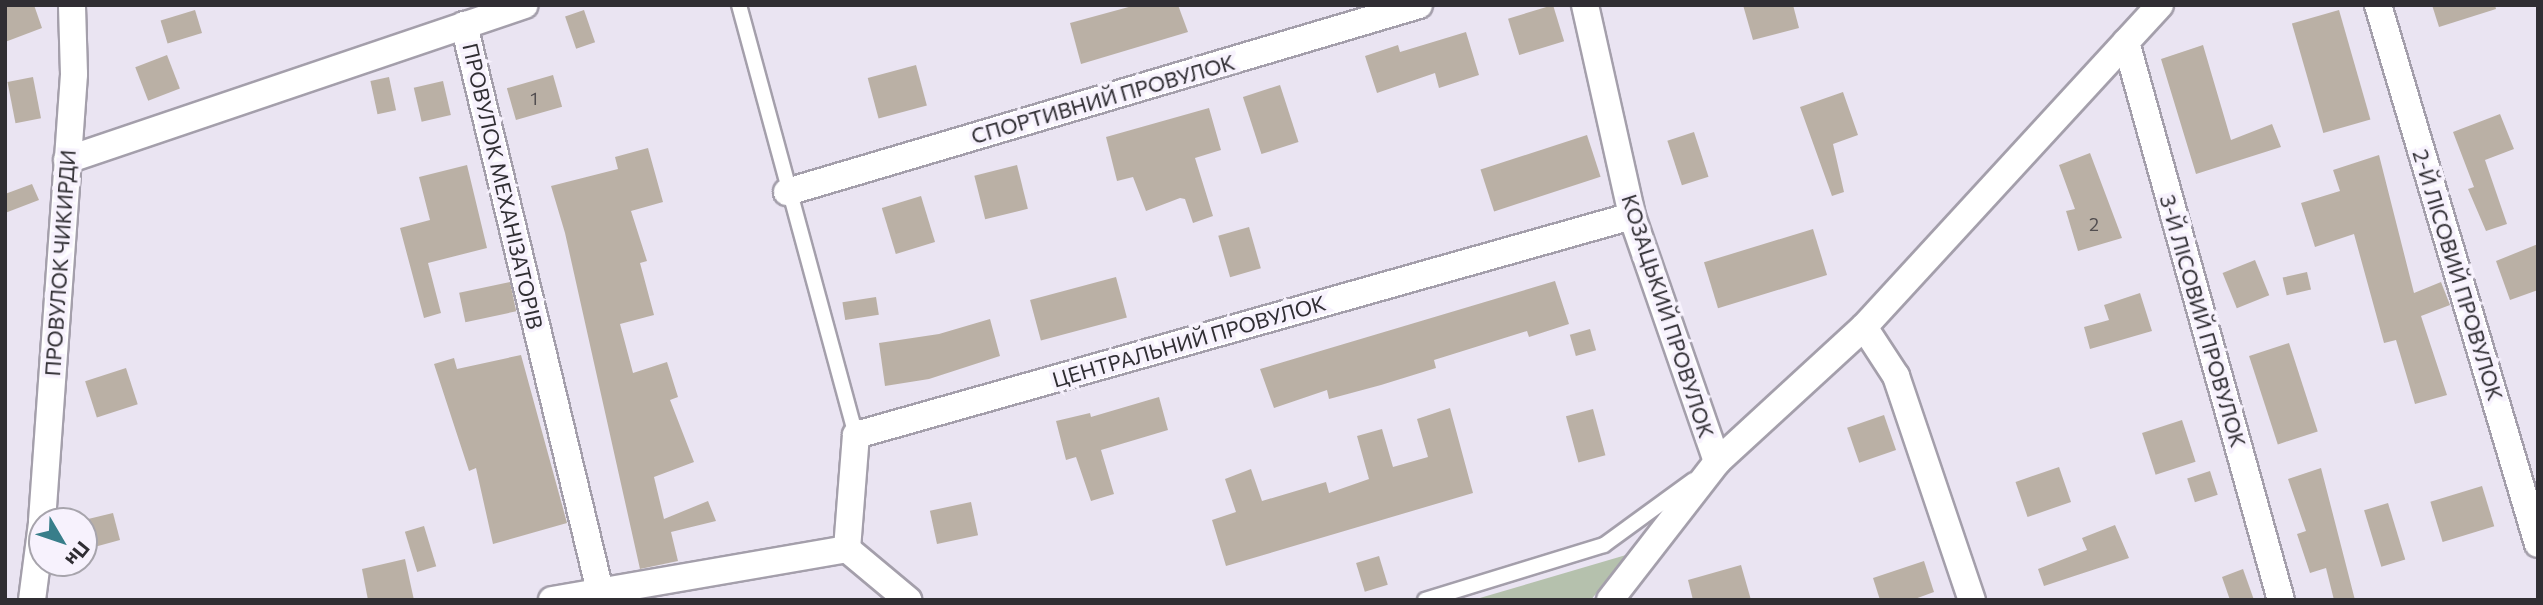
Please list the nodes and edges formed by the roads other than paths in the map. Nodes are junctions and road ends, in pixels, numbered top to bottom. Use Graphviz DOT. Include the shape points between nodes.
graph roads {
  1 [pos="72,5"];
  2 [pos="524,5"];
  3 [pos="739,5"];
  4 [pos="1419,5"];
  5 [pos="1585,5"];
  6 [pos="2160,5"];
  7 [pos="2378,5"];
  8 [pos="464,25"];
  9 [pos="2126,42"];
  10 [pos="67,160"];
  11 [pos="787,192"];
  12 [pos="1632,216"];
  13 [pos="1864,327"];
  14 [pos="856,435"];
  15 [pos="1717,462"];
  16 [pos="43,507"];
  17 [pos="2538,544"];
  18 [pos="847,549"];
  19 [pos="35,577"];
  20 [pos="600,591"];
  21 [pos="32,600"];
  22 [pos="552,600"];
  23 [pos="908,600"];
  24 [pos="1425,600"];
  25 [pos="1609,600"];
  26 [pos="1972,600"];
  27 [pos="2281,600"];
  1 -- 10 [label="street, ПРОВУЛОК ЧИКИРДИ" via="74,74"];
  2 -- 8 [label="street"];
  3 -- 11 [label="lane"];
  4 -- 11 [label="street, СПОРТИВНИЙ ПРОВУЛОК"];
  5 -- 12 [label="street, КОЗАЦЬКИЙ ПРОВУЛОК"];
  6 -- 9 [label="street"];
  7 -- 17 [label="street, 2-Й ЛІСОВИЙ ПРОВУЛОК"];
  8 -- 10 [label="street, ПРОВУЛОК МЕХАНІЗАТОРІВ"];
  8 -- 20 [label="street, ПРОВУЛОК МЕХАНІЗАТОРІВ"];
  9 -- 13 [label="street"];
  9 -- 27 [label="street, 3-Й ЛІСОВИЙ ПРОВУЛОК"];
  10 -- 16 [label="street, ПРОВУЛОК ЧИКИРДИ"];
  11 -- 14 [label="lane"];
  12 -- 14 [label="street, ЦЕНТРАЛЬНИЙ ПРОВУЛОК"];
  12 -- 15 [label="street, КОЗАЦЬКИЙ ПРОВУЛОК"];
  13 -- 15 [label="street"];
  13 -- 26 [label="street" via="1896,376"];
  14 -- 18 [label="street"];
  15 -- 24 [label="lane" via="1604,545"];
  15 -- 25 [label="street"];
  18 -- 20 [label="street"];
  18 -- 23 [label="street"];
  19 -- 21 [label="street, ПРОВУЛОК ЧИКИРДИ"];
  20 -- 22 [label="street"];
}
